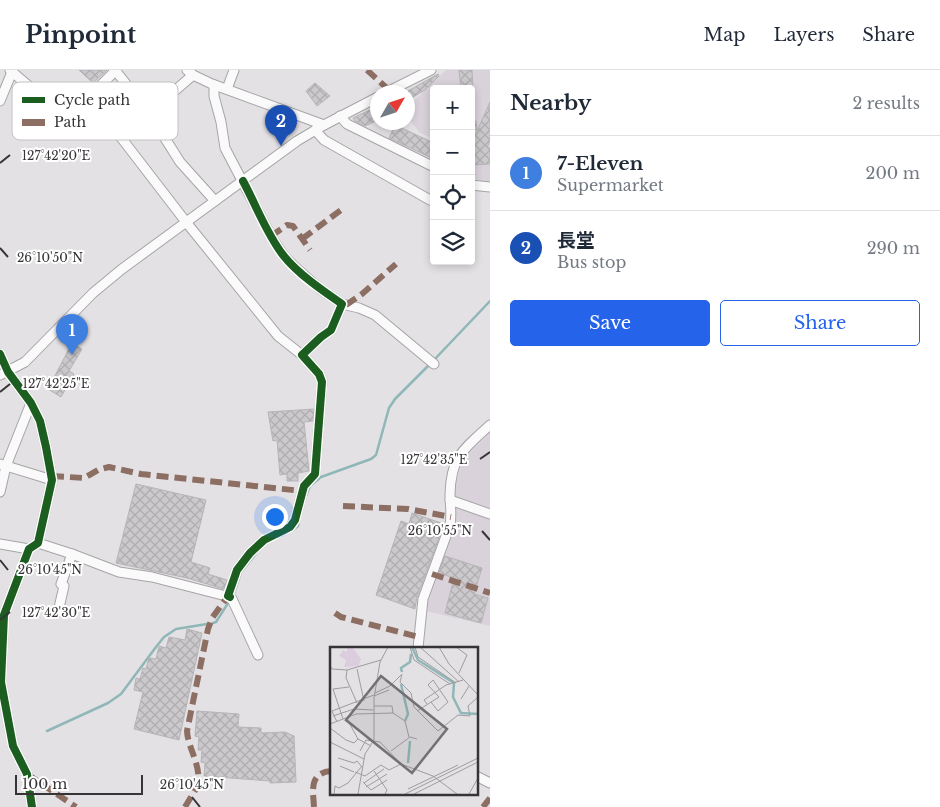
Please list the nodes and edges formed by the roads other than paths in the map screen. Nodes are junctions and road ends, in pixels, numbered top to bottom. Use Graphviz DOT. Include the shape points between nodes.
graph roads {
  1 [pos="115,70"];
  2 [pos="234,70"];
  3 [pos="11,71"];
  4 [pos="426,71"];
  5 [pos="190,73"];
  6 [pos="25,82"];
  7 [pos="103,82"];
  8 [pos="124,82"];
  9 [pos="178,85"];
  10 [pos="214,85"];
  11 [pos="400,85"];
  12 [pos="227,89"];
  13 [pos="0,101"];
  14 [pos="370,102"];
  15 [pos="340,116"];
  16 [pos="324,125"];
  17 [pos="315,130"];
  18 [pos="122,140"];
  19 [pos="166,140"];
  20 [pos="430,164"];
  21 [pos="242,181"];
  22 [pos="475,185"];
  23 [pos="490,187"];
  24 [pos="430,200"];
  25 [pos="215,201"];
  26 [pos="186,222"];
  27 [pos="342,304"];
  28 [pos="0,354"];
  29 [pos="302,355"];
  30 [pos="431,362"];
  31 [pos="4,373"];
  32 [pos="31,403"];
  33 [pos="490,425"];
  34 [pos="3,465"];
  35 [pos="52,480"];
  36 [pos="0,492"];
  37 [pos="450,500"];
  38 [pos="490,514"];
  39 [pos="38,543"];
  40 [pos="0,544"];
  41 [pos="29,549"];
  42 [pos="72,554"];
  43 [pos="230,597"];
  44 [pos="58,612"];
  45 [pos="2,616"];
  46 [pos="418,647"];
  47 [pos="258,655"];
  48 [pos="0,682"];
  49 [pos="478,777"];
  50 [pos="490,783"];
  51 [pos="32,807"];
  1 -- 7 [label="street"];
  1 -- 8 [label="street"];
  2 -- 12 [label="street"];
  3 -- 6 [label="street"];
  3 -- 13 [label="street"];
  4 -- 11 [label="street"];
  5 -- 9 [label="street"];
  5 -- 10 [label="street"];
  10 -- 12 [label="street"];
  10 -- 21 [label="street" via="225,148"];
  12 -- 16 [label="street"];
  14 -- 15 [label="street"];
  15 -- 16 [label="street"];
  15 -- 20 [label="street" via="347,124"];
  16 -- 17 [label="street"];
  17 -- 21 [label="street"];
  17 -- 24 [label="street" via="324,140"];
  18 -- 26 [label="street"];
  19 -- 25 [label="street" via="180,162"];
  21 -- 25 [label="street"];
  21 -- 27 [label="street" via="284,256"];
  22 -- 23 [label="street"];
  25 -- 26 [label="street"];
  26 -- 29 [label="street" via="278,336"];
  26 -- 31 [label="street" via="114,275 25,362"];
  27 -- 29 [label="street" via="331,330"];
  27 -- 30 [label="street" via="375,315"];
  28 -- 31 [label="street"];
  29 -- 43 [label="street" via="322,382 315,474 304,486 295,520 290,527 264,540 250,553 237,570"];
  31 -- 32 [label="street"];
  32 -- 34 [label="street"];
  32 -- 35 [label="street" via="40,422"];
  33 -- 37 [label="street" via="454,463"];
  34 -- 35 [label="street"];
  34 -- 36 [label="street"];
  35 -- 39 [label="street"];
  37 -- 38 [label="street"];
  37 -- 46 [label="street" via="450,525 423,598"];
  39 -- 41 [label="street"];
  39 -- 42 [label="street"];
  40 -- 41 [label="street"];
  41 -- 45 [label="street"];
  42 -- 43 [label="street" via="119,572"];
  42 -- 44 [label="street" via="61,584 64,586"];
  43 -- 47 [label="street"];
  45 -- 48 [label="street"];
  48 -- 51 [label="street" via="13,746 27,774"];
  49 -- 50 [label="street"];
}
